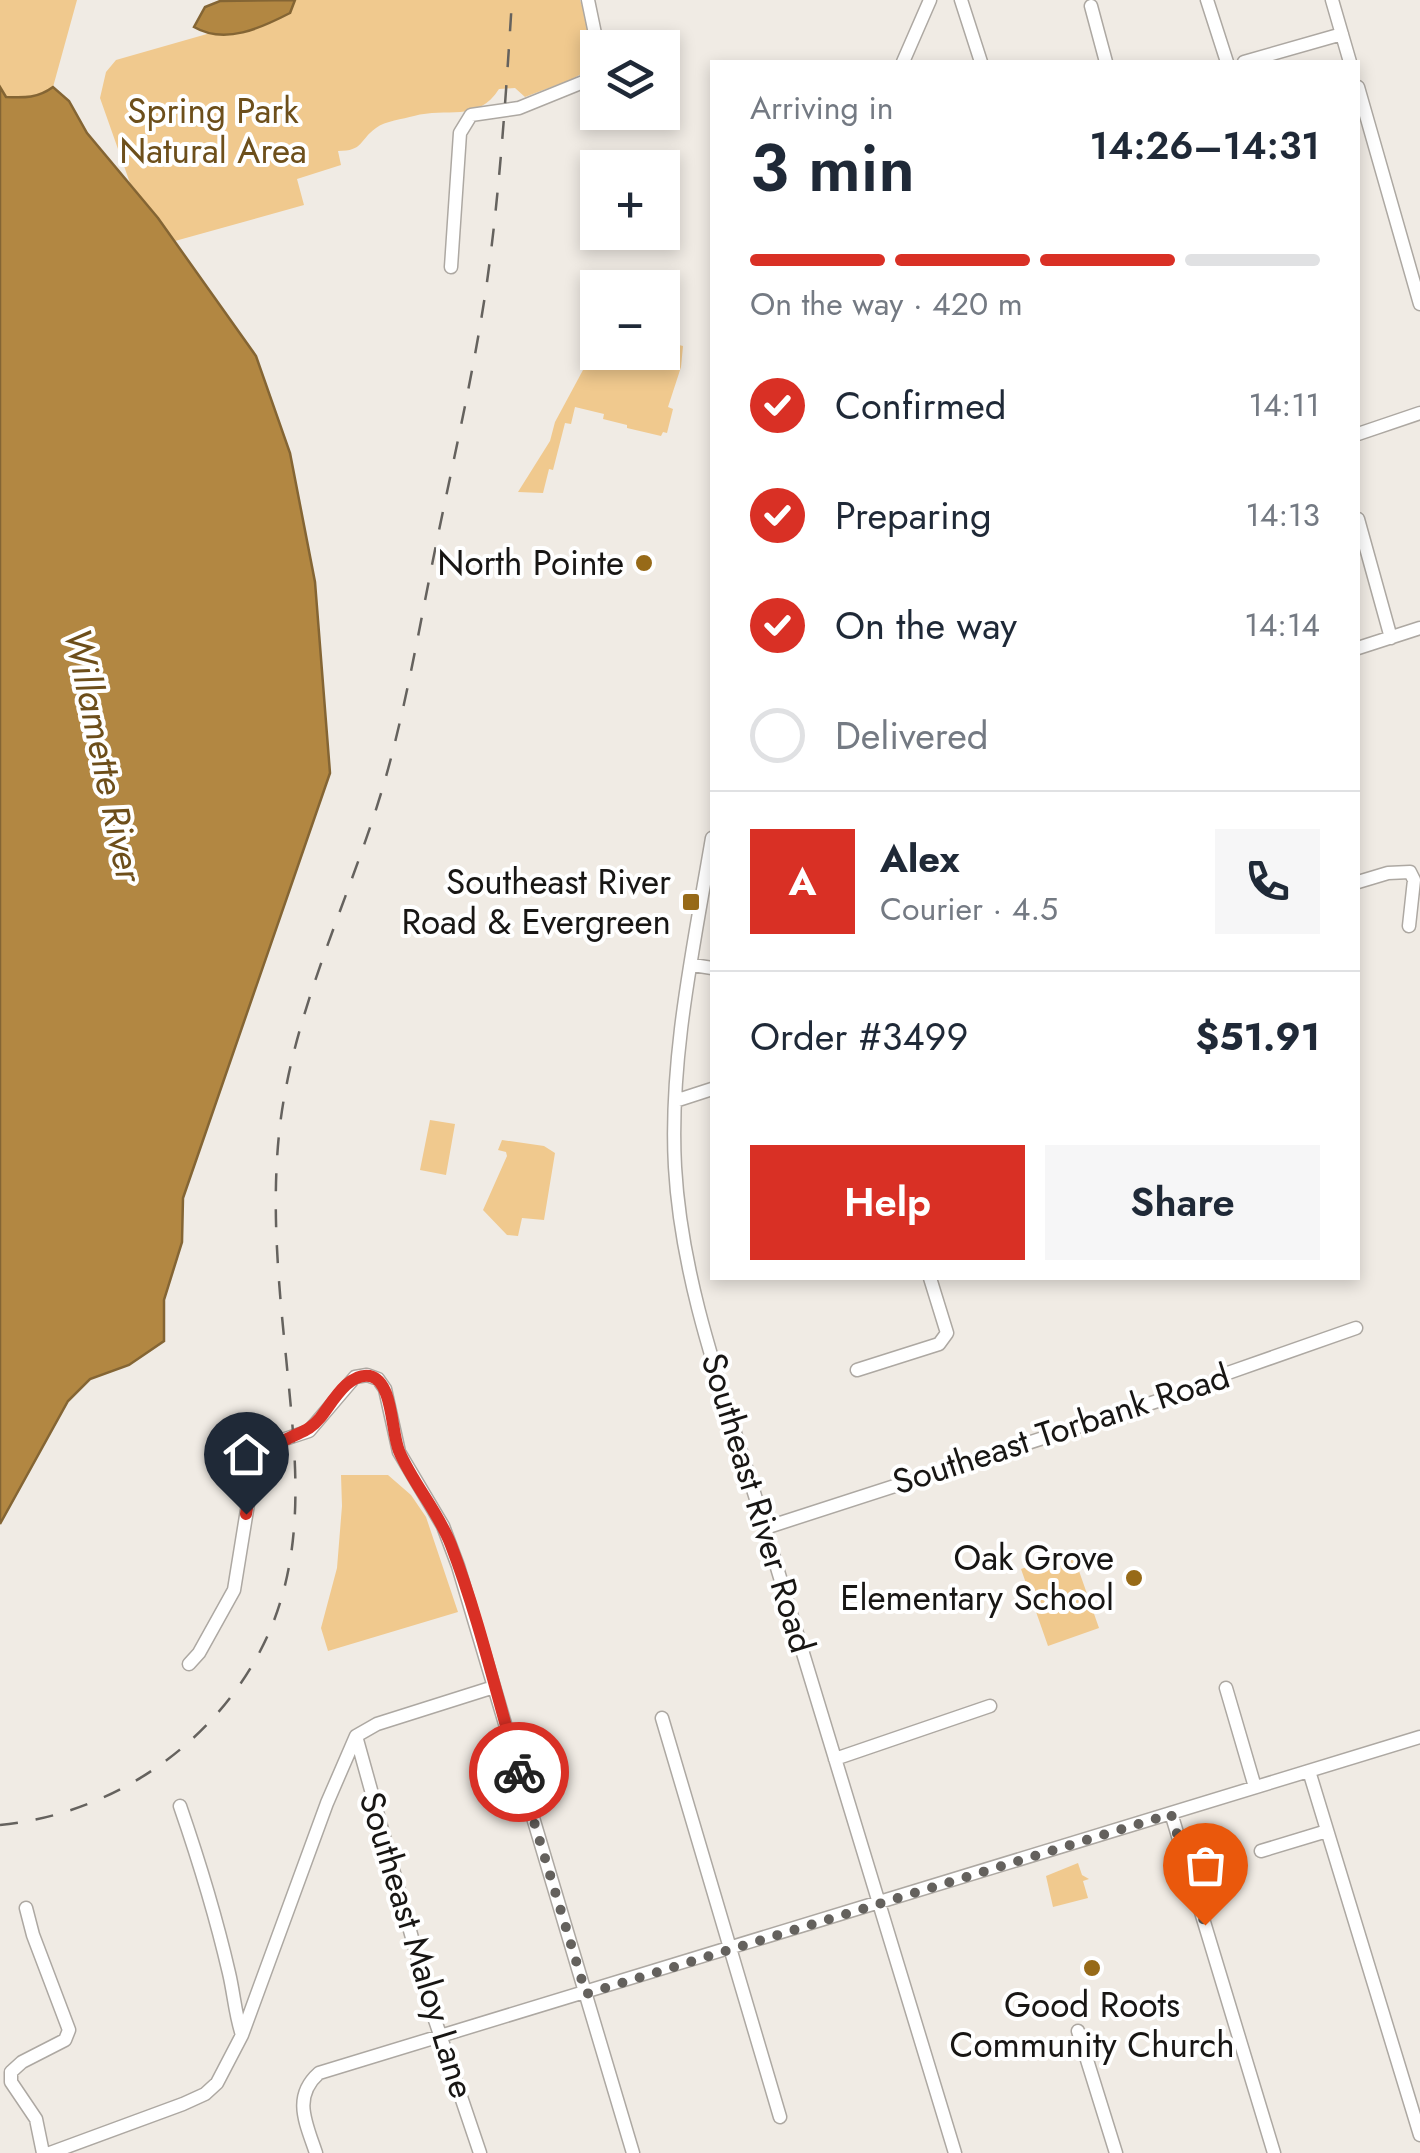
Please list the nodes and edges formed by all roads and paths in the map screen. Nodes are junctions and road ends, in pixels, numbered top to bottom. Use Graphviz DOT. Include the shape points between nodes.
graph roads {
  1 [pos="588,0"];
  2 [pos="930,0"];
  3 [pos="962,0"];
  4 [pos="1207,0"];
  5 [pos="1332,0"];
  6 [pos="1091,6"];
  7 [pos="594,30"];
  8 [pos="1342,34"];
  9 [pos="904,60"];
  10 [pos="980,60"];
  11 [pos="1105,60"];
  12 [pos="1226,60"];
  13 [pos="1251,60"];
  14 [pos="1349,60"];
  15 [pos="580,83"];
  16 [pos="1360,94"];
  17 [pos="451,267"];
  18 [pos="1420,304"];
  19 [pos="1420,412"];
  20 [pos="1360,433"];
  21 [pos="1360,526"];
  22 [pos="1420,628"];
  23 [pos="1391,638"];
  24 [pos="1360,647"];
  25 [pos="710,859"];
  26 [pos="1360,881"];
  27 [pos="1409,926"];
  28 [pos="693,965"];
  29 [pos="710,968"];
  30 [pos="710,1090"];
  31 [pos="675,1101"];
  32 [pos="931,1280"];
  33 [pos="1356,1328"];
  34 [pos="857,1370"];
  35 [pos="765,1528"];
  36 [pos="189,1664"];
  37 [pos="494,1687"];
  38 [pos="1226,1688"];
  39 [pos="990,1706"];
  40 [pos="662,1718"];
  41 [pos="356,1736"];
  42 [pos="1420,1737"];
  43 [pos="835,1758"];
  44 [pos="1310,1776"];
  45 [pos="1255,1788"];
  46 [pos="180,1806"];
  47 [pos="1171,1814"];
  48 [pos="1327,1831"];
  49 [pos="1261,1851"];
  50 [pos="880,1903"];
  51 [pos="26,1908"];
  52 [pos="730,1950"];
  53 [pos="586,1994"];
  54 [pos="1078,2031"];
  55 [pos="242,2034"];
  56 [pos="441,2036"];
  57 [pos="780,2117"];
  58 [pos="1420,2135"];
  59 [pos="47,2153"];
  60 [pos="316,2153"];
  61 [pos="480,2153"];
  62 [pos="633,2153"];
  63 [pos="955,2153"];
  64 [pos="1116,2153"];
  65 [pos="1274,2153"];
  1 -- 7 [label="street"];
  2 -- 9 [label="street"];
  3 -- 10 [label="street"];
  4 -- 12 [label="street"];
  5 -- 8 [label="street"];
  6 -- 11 [label="street"];
  8 -- 13 [label="street"];
  8 -- 14 [label="street"];
  15 -- 17 [label="street" via="464,123"];
  16 -- 18 [label="street"];
  19 -- 20 [label="street"];
  21 -- 23 [label="street"];
  22 -- 23 [label="street"];
  23 -- 24 [label="street"];
  25 -- 28 [label="street, Southeast River Road"];
  26 -- 27 [label="street" via="1407,871 1414,880"];
  28 -- 29 [label="street"];
  28 -- 31 [label="street, Southeast River Road"];
  30 -- 31 [label="street"];
  31 -- 35 [label="street, Southeast River Road" via="676,1187 687,1258"];
  32 -- 34 [label="street" via="944,1339"];
  33 -- 35 [label="street, Southeast Torbank Road" via="1210,1384"];
  35 -- 43 [label="street, Southeast River Road"];
  36 -- 37 [label="street" via="234,1590 258,1465 286,1439 309,1431 355,1377 367,1375 386,1389 399,1452 450,1542"];
  37 -- 41 [label="street"];
  37 -- 53 [label="street"];
  38 -- 45 [label="street"];
  39 -- 43 [label="street"];
  40 -- 52 [label="street"];
  41 -- 55 [label="street"];
  41 -- 56 [label="street, Southeast Maloy Lane"];
  42 -- 44 [label="street"];
  43 -- 50 [label="street, Southeast River Road"];
  44 -- 45 [label="street"];
  44 -- 48 [label="street"];
  45 -- 47 [label="street"];
  46 -- 55 [label="street"];
  47 -- 50 [label="street"];
  47 -- 65 [label="street"];
  48 -- 49 [label="street"];
  48 -- 58 [label="street"];
  50 -- 52 [label="street"];
  50 -- 63 [label="street, Southeast River Road"];
  51 -- 59 [label="street" via="69,2030 65,2040 10,2072"];
  52 -- 53 [label="street"];
  52 -- 57 [label="street"];
  53 -- 56 [label="street"];
  53 -- 62 [label="street"];
  54 -- 64 [label="street"];
  55 -- 59 [label="street" via="228,2068 205,2094"];
  56 -- 60 [label="street" via="320,2073 307,2084 304,2111"];
  56 -- 61 [label="street, Southeast Maloy Lane"];
}
